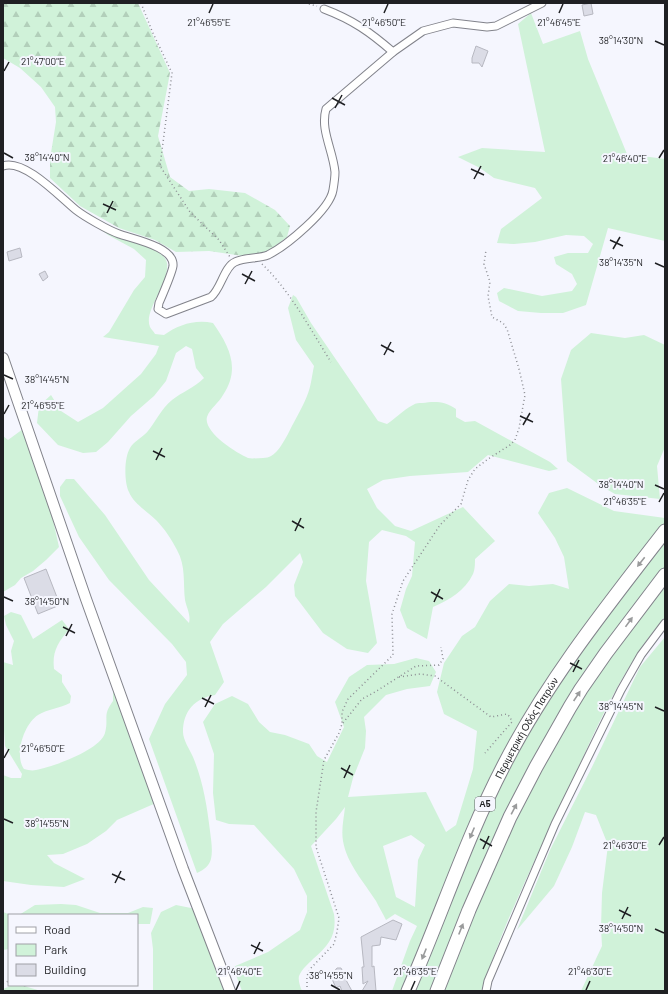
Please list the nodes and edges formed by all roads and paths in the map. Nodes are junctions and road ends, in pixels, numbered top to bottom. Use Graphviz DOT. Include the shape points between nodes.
graph roads {
  1 [pos="141,3"];
  2 [pos="305,3"];
  3 [pos="542,3"];
  4 [pos="324,9"];
  5 [pos="393,52"];
  6 [pos="3,166"];
  7 [pos="486,250"];
  8 [pos="256,258"];
  9 [pos="234,262"];
  10 [pos="3,358"];
  11 [pos="331,362"];
  12 [pos="665,532"];
  13 [pos="665,575"];
  14 [pos="665,623"];
  15 [pos="441,647"];
  16 [pos="398,677"];
  17 [pos="342,724"];
  18 [pos="485,753"];
  19 [pos="230,991"];
  20 [pos="307,991"];
  21 [pos="408,991"];
  22 [pos="437,991"];
  23 [pos="486,991"];
  1 -- 9 [label="path" via="172,73 160,166 190,212 219,240"];
  2 -- 4 [label="path"];
  3 -- 5 [label="street" via="496,26 453,22 423,31"];
  4 -- 5 [label="street" via="348,18"];
  5 -- 8 [label="street" via="326,109 325,126 335,171 333,191 326,205 302,232 267,255"];
  6 -- 9 [label="street" via="20,168 36,176 77,211 118,233 158,247 171,258 173,266 158,309 162,313 166,314 211,297"];
  7 -- 17 [label="path" via="484,264 490,282 488,296 492,317 504,323 507,329 525,395 517,434 510,445 475,469 468,480 461,504 440,525 403,581 392,614 393,655 348,699 342,712"];
  8 -- 9 [label="street"];
  8 -- 11 [label="path" via="274,276"];
  10 -- 19 [label="street" via="86,600"];
  12 -- 21 [label="highway, Περιμετρική Οδός Πατρών / Α5, one-way" via="589,630 554,680 516,742 467,843 435,929"];
  22 -- 13 [label="highway, one-way" via="510,817 570,707 606,653"];
  14 -- 23 [label="street" via="641,655 621,690 555,824"];
  15 -- 16 [label="path" via="443,658 439,665 416,666"];
  16 -- 17 [label="path" via="362,698"];
  16 -- 18 [label="path" via="420,674 435,676 491,717 507,714 512,722"];
  17 -- 20 [label="path" via="324,760 316,812 316,847 339,918 334,944 310,969 307,976"];
}
